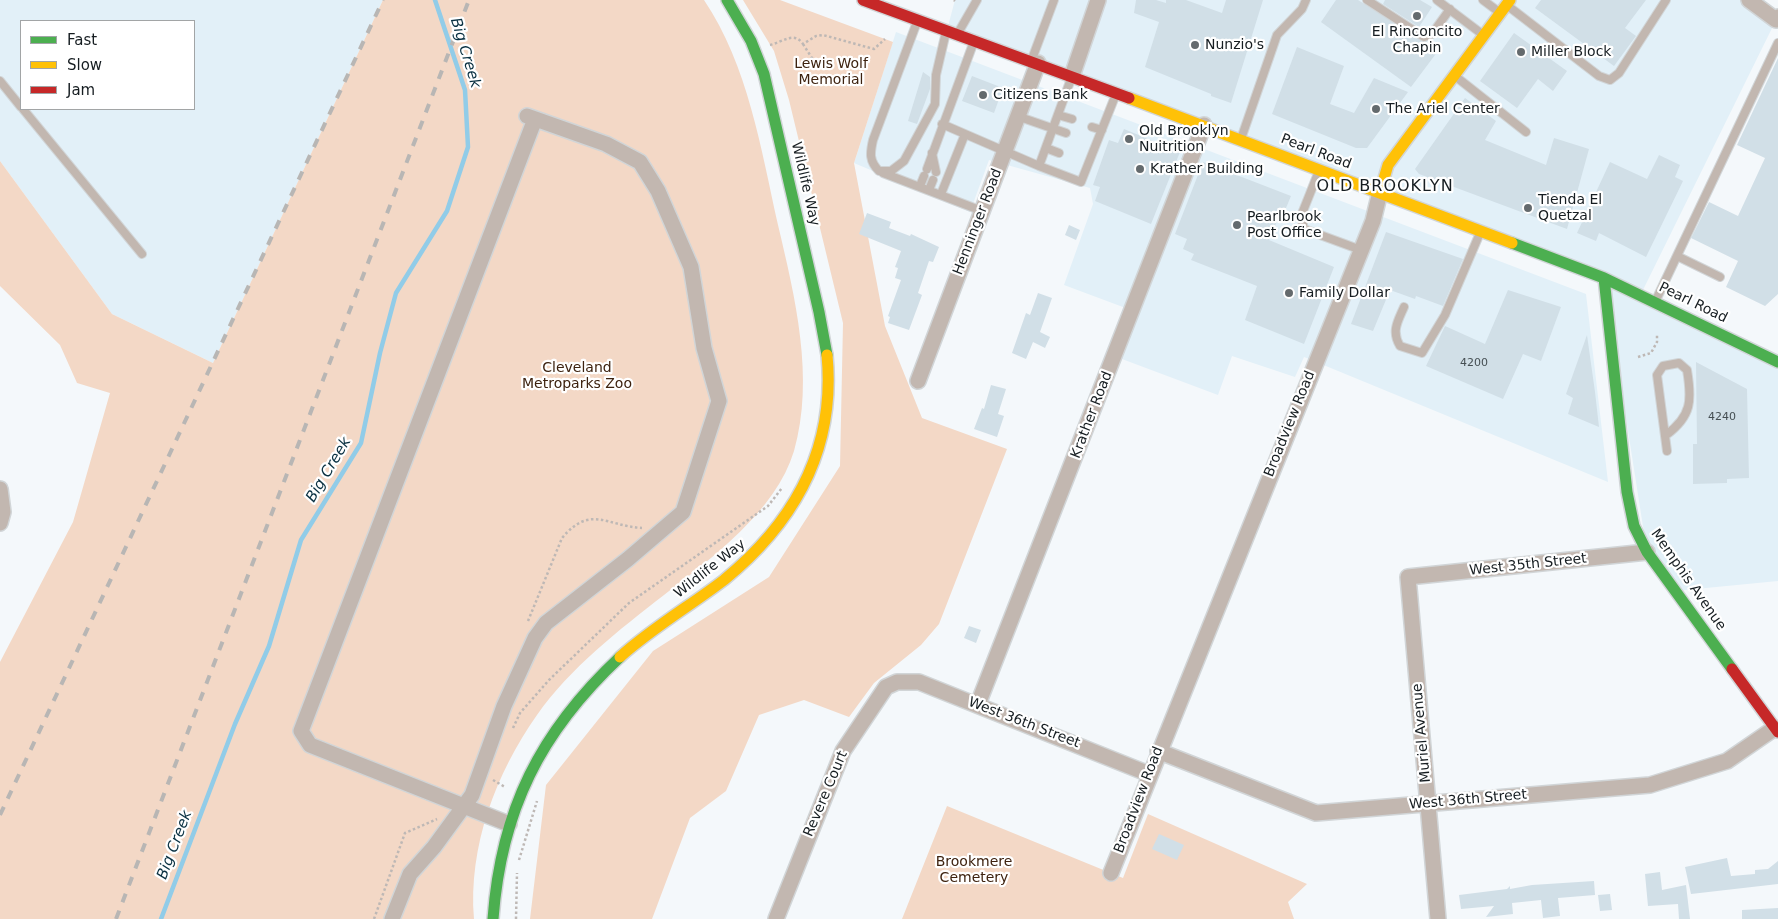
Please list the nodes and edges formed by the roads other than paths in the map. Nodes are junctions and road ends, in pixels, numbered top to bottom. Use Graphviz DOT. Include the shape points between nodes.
graph roads {
  1 [pos="727,0"];
  2 [pos="863,0"];
  3 [pos="977,0"];
  4 [pos="1054,0"];
  5 [pos="1098,0"];
  6 [pos="1306,0"];
  7 [pos="1367,0"];
  8 [pos="1437,0"];
  9 [pos="1483,0"];
  10 [pos="1666,0"];
  11 [pos="1749,0"];
  12 [pos="1506,6"];
  13 [pos="1450,9"];
  14 [pos="1777,19"];
  15 [pos="918,20"];
  16 [pos="952,32"];
  17 [pos="1483,36"];
  18 [pos="974,40"];
  19 [pos="1778,43"];
  20 [pos="1034,62"];
  21 [pos="1454,75"];
  22 [pos="1072,76"];
  23 [pos="0,81"];
  24 [pos="1117,93"];
  25 [pos="20,106"];
  26 [pos="24,110"];
  27 [pos="1058,115"];
  28 [pos="1017,116"];
  29 [pos="1072,120"];
  30 [pos="942,124"];
  31 [pos="1204,125"];
  32 [pos="1092,127"];
  33 [pos="1053,129"];
  34 [pos="1102,130"];
  35 [pos="1526,132"];
  36 [pos="1066,133"];
  37 [pos="965,134"];
  38 [pos="1241,139"];
  39 [pos="1087,141"];
  40 [pos="1096,144"];
  41 [pos="1046,148"];
  42 [pos="1004,152"];
  43 [pos="932,153"];
  44 [pos="1059,153"];
  45 [pos="1079,160"];
  46 [pos="1088,163"];
  47 [pos="1039,166"];
  48 [pos="1320,169"];
  49 [pos="879,171"];
  50 [pos="920,186"];
  51 [pos="929,190"];
  52 [pos="1380,192"];
  53 [pos="941,194"];
  54 [pos="982,211"];
  55 [pos="1481,232"];
  56 [pos="1361,250"];
  57 [pos="142,254"];
  58 [pos="1677,256"];
  59 [pos="1720,277"];
  60 [pos="1604,278"];
  61 [pos="1656,301"];
  62 [pos="1404,307"];
  63 [pos="1778,362"];
  64 [pos="918,381"];
  65 [pos="1666,435"];
  66 [pos="1667,452"];
  67 [pos="0,489"];
  68 [pos="0,523"];
  69 [pos="1647,552"];
  70 [pos="1408,577"];
  71 [pos="897,682"];
  72 [pos="978,704"];
  73 [pos="1777,730"];
  74 [pos="1158,751"];
  75 [pos="1149,774"];
  76 [pos="1428,804"];
  77 [pos="462,806"];
  78 [pos="509,824"];
  79 [pos="1110,873"];
  80 [pos="392,919"];
  81 [pos="493,919"];
  82 [pos="776,919"];
  83 [pos="1438,919"];
  1 -- 78 [label="main road, Wildlife Way" via="751,41 764,74 818,310 827,361 827,408 818,451 801,493 778,529 753,557 622,656 589,688 536,762 519,794"];
  2 -- 15 [label="main road, Pearl Road"];
  3 -- 16 [label="lane"];
  4 -- 20 [label="lane"];
  5 -- 22 [label="street"];
  6 -- 38 [label="lane" via="1302,9 1276,35"];
  7 -- 13 [label="lane" via="1424,37 1432,34"];
  8 -- 13 [label="lane"];
  9 -- 12 [label="lane"];
  10 -- 12 [label="lane" via="1618,74 1610,80 1599,76"];
  11 -- 14 [label="street"];
  12 -- 17 [label="main road, Broadview Road"];
  13 -- 17 [label="lane"];
  15 -- 16 [label="main road, Pearl Road"];
  15 -- 49 [label="lane" via="873,140 870,154"];
  16 -- 18 [label="main road, Pearl Road"];
  16 -- 49 [label="lane" via="936,75 935,104 904,160 891,171"];
  17 -- 21 [label="main road, Broadview Road"];
  18 -- 20 [label="main road, Pearl Road"];
  18 -- 30 [label="lane"];
  19 -- 58 [label="lane"];
  20 -- 22 [label="main road, Pearl Road"];
  20 -- 28 [label="street, Henninger Road"];
  21 -- 35 [label="lane"];
  21 -- 52 [label="main road, Broadview Road" via="1388,165"];
  22 -- 24 [label="main road, Pearl Road"];
  22 -- 27 [label="lane"];
  23 -- 25 [label="lane"];
  24 -- 31 [label="main road, Pearl Road"];
  24 -- 34 [label="lane"];
  26 -- 57 [label="lane"];
  27 -- 29 [label="lane"];
  27 -- 33 [label="lane"];
  28 -- 33 [label="lane"];
  28 -- 42 [label="street, Henninger Road"];
  30 -- 37 [label="lane"];
  30 -- 43 [label="lane"];
  31 -- 38 [label="main road, Pearl Road"];
  31 -- 72 [label="street, Krather Road"];
  32 -- 34 [label="lane"];
  33 -- 36 [label="lane"];
  33 -- 41 [label="lane"];
  34 -- 40 [label="lane"];
  37 -- 42 [label="lane"];
  37 -- 53 [label="lane"];
  38 -- 48 [label="main road, Pearl Road"];
  39 -- 40 [label="lane"];
  40 -- 46 [label="lane"];
  41 -- 44 [label="lane"];
  41 -- 47 [label="lane"];
  42 -- 47 [label="lane"];
  42 -- 54 [label="street, Henninger Road"];
  43 -- 50 [label="lane"];
  43 -- 51 [label="lane" via="935,176"];
  45 -- 46 [label="lane"];
  46 -- 47 [label="lane" via="1081,182"];
  48 -- 52 [label="main road, Pearl Road"];
  48 -- 56 [label="lane" via="1301,216 1304,229"];
  49 -- 50 [label="lane"];
  50 -- 51 [label="lane"];
  51 -- 53 [label="lane"];
  52 -- 55 [label="main road, Pearl Road"];
  52 -- 56 [label="street, Broadview Road" via="1373,222"];
  53 -- 54 [label="lane"];
  54 -- 64 [label="street, Henninger Road"];
  55 -- 60 [label="main road, Pearl Road"];
  55 -- 62 [label="lane" via="1445,315 1422,353 1400,346 1396,338 1397,323"];
  56 -- 74 [label="street, Broadview Road"];
  58 -- 59 [label="lane"];
  58 -- 61 [label="lane"];
  60 -- 61 [label="main road, Pearl Road"];
  60 -- 69 [label="main road, Memphis Avenue" via="1627,492 1634,526"];
  61 -- 63 [label="main road, Pearl Road"];
  65 -- 65 [label="lane" via="1657,375 1663,366 1679,364 1688,370 1688,411 1684,420"];
  65 -- 66 [label="lane"];
  67 -- 68 [label="street" via="3,512"];
  69 -- 70 [label="street, West 35th Street"];
  69 -- 73 [label="main road, Memphis Avenue"];
  70 -- 76 [label="street, Muriel Avenue"];
  71 -- 72 [label="street, West 36th Street" via="919,682"];
  71 -- 82 [label="street, Revere Court" via="886,687 876,698 843,751"];
  72 -- 75 [label="street, West 36th Street"];
  73 -- 76 [label="street, West 36th Street" via="1727,761 1650,785"];
  74 -- 75 [label="street, Broadview Road"];
  74 -- 76 [label="street, West 36th Street" via="1316,814"];
  75 -- 79 [label="street, Broadview Road"];
  76 -- 83 [label="street, Muriel Avenue"];
  77 -- 77 [label="street" via="472,795 504,706 535,638 546,624 683,512 719,401 704,348 691,267 658,191 640,162 606,144 531,117 301,731 310,745"];
  77 -- 78 [label="street"];
  77 -- 80 [label="street" via="434,847 410,874"];
  78 -- 81 [label="main road, Wildlife Way" via="496,883"];
}
